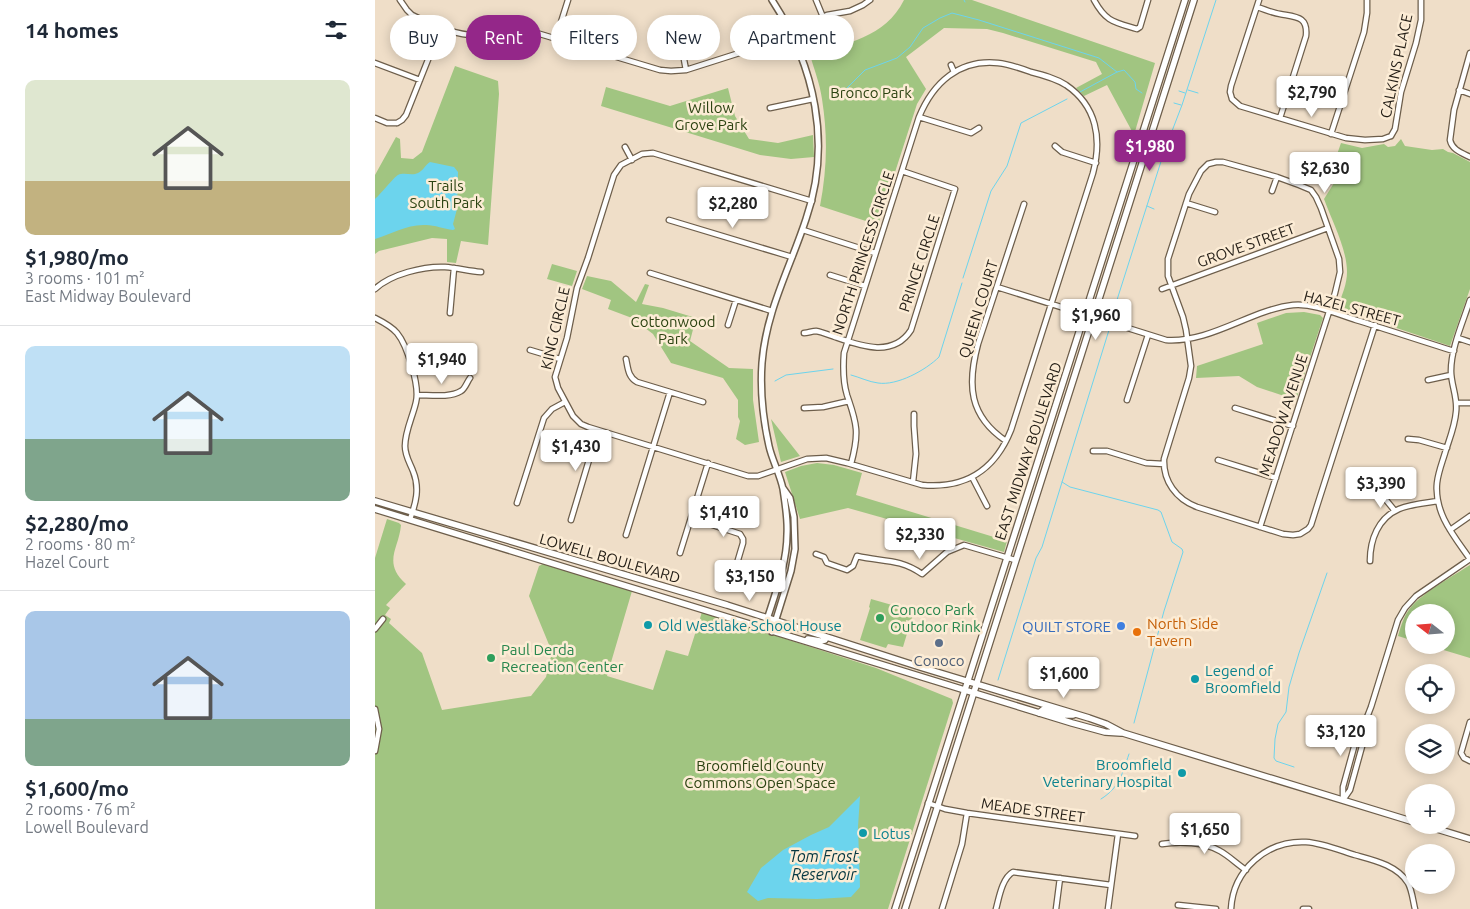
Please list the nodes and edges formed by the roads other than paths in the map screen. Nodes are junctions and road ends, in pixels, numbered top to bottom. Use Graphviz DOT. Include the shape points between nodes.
graph roads {
  1 [pos="400,0"];
  2 [pos="568,0"];
  3 [pos="772,0"];
  4 [pos="816,0"];
  5 [pos="870,0"];
  6 [pos="1094,0"];
  7 [pos="1149,0"];
  8 [pos="1185,0"];
  9 [pos="1194,0"];
  10 [pos="1259,0"];
  11 [pos="1367,0"];
  12 [pos="1421,0"];
  13 [pos="1257,7"];
  14 [pos="412,15"];
  15 [pos="563,15"];
  16 [pos="781,15"];
  17 [pos="823,15"];
  18 [pos="827,15"];
  19 [pos="1309,18"];
  20 [pos="1304,22"];
  21 [pos="456,33"];
  22 [pos="551,37"];
  23 [pos="1470,53"];
  24 [pos="730,56"];
  25 [pos="427,60"];
  26 [pos="628,60"];
  27 [pos="684,60"];
  28 [pos="803,60"];
  29 [pos="375,63"];
  30 [pos="951,65"];
  31 [pos="686,70"];
  32 [pos="955,72"];
  33 [pos="419,80"];
  34 [pos="1459,90"];
  35 [pos="1470,94"];
  36 [pos="813,99"];
  37 [pos="1232,99"];
  38 [pos="1226,102"];
  39 [pos="770,108"];
  40 [pos="919,116"];
  41 [pos="375,118"];
  42 [pos="1280,118"];
  43 [pos="397,123"];
  44 [pos="979,128"];
  45 [pos="400,129"];
  46 [pos="1331,134"];
  47 [pos="1055,146"];
  48 [pos="625,147"];
  49 [pos="1470,157"];
  50 [pos="632,160"];
  51 [pos="1096,163"];
  52 [pos="902,171"];
  53 [pos="1277,177"];
  54 [pos="1272,192"];
  55 [pos="812,201"];
  56 [pos="1186,203"];
  57 [pos="1024,204"];
  58 [pos="1215,212"];
  59 [pos="669,220"];
  60 [pos="1328,228"];
  61 [pos="803,230"];
  62 [pos="875,254"];
  63 [pos="792,257"];
  64 [pos="454,268"];
  65 [pos="481,272"];
  66 [pos="650,273"];
  67 [pos="830,275"];
  68 [pos="1171,285"];
  69 [pos="865,286"];
  70 [pos="997,287"];
  71 [pos="375,289"];
  72 [pos="1162,289"];
  73 [pos="736,300"];
  74 [pos="1470,300"];
  75 [pos="1051,304"];
  76 [pos="772,311"];
  77 [pos="1329,311"];
  78 [pos="450,313"];
  79 [pos="1085,315"];
  80 [pos="375,318"];
  81 [pos="1093,318"];
  82 [pos="728,325"];
  83 [pos="1375,326"];
  84 [pos="804,333"];
  85 [pos="1148,335"];
  86 [pos="1458,338"];
  87 [pos="1187,339"];
  88 [pos="848,341"];
  89 [pos="1470,342"];
  90 [pos="529,350"];
  91 [pos="1454,351"];
  92 [pos="560,359"];
  93 [pos="625,359"];
  94 [pos="1451,375"];
  95 [pos="470,378"];
  96 [pos="1428,380"];
  97 [pos="670,392"];
  98 [pos="417,395"];
  99 [pos="1127,400"];
  100 [pos="849,401"];
  101 [pos="565,402"];
  102 [pos="703,402"];
  103 [pos="1457,403"];
  104 [pos="1470,403"];
  105 [pos="804,408"];
  106 [pos="1235,408"];
  107 [pos="914,414"];
  108 [pos="1293,426"];
  109 [pos="598,430"];
  110 [pos="1408,439"];
  111 [pos="1006,441"];
  112 [pos="653,447"];
  113 [pos="1447,448"];
  114 [pos="1093,451"];
  115 [pos="1218,460"];
  116 [pos="708,463"];
  117 [pos="851,464"];
  118 [pos="1164,464"];
  119 [pos="776,470"];
  120 [pos="972,477"];
  121 [pos="1276,478"];
  122 [pos="913,482"];
  123 [pos="783,488"];
  124 [pos="1386,500"];
  125 [pos="375,501"];
  126 [pos="1438,501"];
  127 [pos="517,503"];
  128 [pos="987,506"];
  129 [pos="375,509"];
  130 [pos="1395,511"];
  131 [pos="412,512"];
  132 [pos="1470,516"];
  133 [pos="691,518"];
  134 [pos="410,519"];
  135 [pos="571,520"];
  136 [pos="1260,527"];
  137 [pos="1449,530"];
  138 [pos="627,536"];
  139 [pos="680,552"];
  140 [pos="816,554"];
  141 [pos="1007,557"];
  142 [pos="538,559"];
  143 [pos="1470,559"];
  144 [pos="1015,560"];
  145 [pos="576,561"];
  146 [pos="1370,561"];
  147 [pos="735,570"];
  148 [pos="767,618"];
  149 [pos="383,619"];
  150 [pos="775,621"];
  151 [pos="375,629"];
  152 [pos="764,629"];
  153 [pos="772,632"];
  154 [pos="826,637"];
  155 [pos="792,638"];
  156 [pos="967,681"];
  157 [pos="976,683"];
  158 [pos="965,690"];
  159 [pos="973,692"];
  160 [pos="375,709"];
  161 [pos="1039,713"];
  162 [pos="1077,714"];
  163 [pos="1470,722"];
  164 [pos="1364,724"];
  165 [pos="1123,733"];
  166 [pos="375,751"];
  167 [pos="1470,760"];
  168 [pos="1343,800"];
  169 [pos="928,804"];
  170 [pos="937,806"];
  171 [pos="967,813"];
  172 [pos="1405,819"];
  173 [pos="1118,834"];
  174 [pos="1454,834"];
  175 [pos="1135,836"];
  176 [pos="1470,839"];
  177 [pos="1162,844"];
  178 [pos="1246,870"];
  179 [pos="1060,878"];
  180 [pos="1405,880"];
  181 [pos="1111,885"];
  182 [pos="1411,894"];
  183 [pos="1178,905"];
  184 [pos="895,909"];
  185 [pos="905,909"];
  186 [pos="942,909"];
  187 [pos="996,909"];
  188 [pos="1056,909"];
  189 [pos="1108,909"];
  190 [pos="1216,909"];
  191 [pos="1231,909"];
  192 [pos="1303,909"];
  193 [pos="1309,909"];
  194 [pos="1415,909"];
  1 -- 14 [label="street"];
  2 -- 15 [label="street"];
  3 -- 16 [label="street"];
  4 -- 17 [label="street"];
  5 -- 18 [label="street" via="850,11"];
  6 -- 7 [label="street" via="1109,20 1137,29"];
  8 -- 79 [label="main road, EAST MIDWAY BOULEVARD"];
  9 -- 81 [label="main road, EAST MIDWAY BOULEVARD"];
  10 -- 13 [label="street"];
  11 -- 46 [label="street" via="1364,32"];
  12 -- 46 [label="street, CALKINS PLACE" via="1417,43 1401,92 1393,138 1361,140"];
  13 -- 20 [label="street" via="1300,18"];
  13 -- 37 [label="street" via="1231,86"];
  19 -- 20 [label="street"];
  20 -- 42 [label="street" via="1306,36"];
  21 -- 22 [label="street" via="486,34 505,28 520,28"];
  23 -- 34 [label="street"];
  24 -- 31 [label="street"];
  25 -- 33 [label="street"];
  26 -- 31 [label="street" via="660,70"];
  27 -- 31 [label="street"];
  28 -- 36 [label="street"];
  29 -- 33 [label="street"];
  30 -- 32 [label="street"];
  32 -- 40 [label="street, NORTH PRINCESS CIRCLE" via="931,93"];
  32 -- 51 [label="street, KING CIRCLE" via="977,64 997,63 1065,85 1075,92 1092,118 1097,138"];
  33 -- 43 [label="street" via="406,115"];
  34 -- 35 [label="street"];
  34 -- 49 [label="street" via="1451,144"];
  36 -- 39 [label="street"];
  36 -- 55 [label="street" via="819,159"];
  37 -- 38 [label="street"];
  37 -- 42 [label="street" via="1240,106"];
  40 -- 44 [label="street" via="971,133"];
  40 -- 52 [label="street, NORTH PRINCESS CIRCLE"];
  41 -- 43 [label="street"];
  42 -- 46 [label="street"];
  43 -- 45 [label="street"];
  47 -- 51 [label="street" via="1062,152"];
  48 -- 50 [label="street"];
  50 -- 55 [label="street, KING CIRCLE" via="646,153 659,154"];
  50 -- 92 [label="street, KING CIRCLE" via="618,168 614,175 577,288"];
  51 -- 75 [label="street, KING CIRCLE"];
  52 -- 62 [label="street, NORTH PRINCESS CIRCLE"];
  52 -- 88 [label="street, PRINCE CIRCLE" via="955,189 911,330 895,344 878,347"];
  53 -- 54 [label="street"];
  53 -- 56 [label="street, MEADOW AVENUE" via="1223,162 1212,163 1201,171"];
  53 -- 60 [label="street, MEADOW AVENUE" via="1311,190"];
  55 -- 61 [label="street"];
  56 -- 58 [label="street"];
  56 -- 68 [label="street" via="1168,259"];
  57 -- 70 [label="street, QUEEN COURT"];
  59 -- 63 [label="street"];
  60 -- 68 [label="street, GROVE STREET"];
  60 -- 77 [label="street, MEADOW AVENUE" via="1340,272"];
  61 -- 62 [label="street"];
  61 -- 63 [label="street"];
  62 -- 69 [label="street, NORTH PRINCESS CIRCLE"];
  63 -- 76 [label="street"];
  64 -- 65 [label="street"];
  64 -- 71 [label="street" via="436,267 401,274"];
  64 -- 78 [label="street"];
  66 -- 73 [label="street"];
  67 -- 69 [label="street"];
  68 -- 72 [label="street, GROVE STREET"];
  68 -- 87 [label="street"];
  69 -- 88 [label="street, NORTH PRINCESS CIRCLE"];
  70 -- 75 [label="street, HAZEL STREET"];
  70 -- 111 [label="street, QUEEN COURT" via="974,359 972,385 975,405 981,417"];
  73 -- 76 [label="street"];
  73 -- 82 [label="street"];
  74 -- 86 [label="street"];
  75 -- 79 [label="street, HAZEL STREET"];
  75 -- 111 [label="street, KING CIRCLE"];
  76 -- 119 [label="street" via="761,383 765,424"];
  77 -- 83 [label="street, HAZEL STREET"];
  77 -- 87 [label="street, HAZEL STREET" via="1309,306 1284,307"];
  77 -- 108 [label="street, MEADOW AVENUE"];
  79 -- 81 [label="street, HAZEL STREET"];
  79 -- 141 [label="main road, EAST MIDWAY BOULEVARD"];
  80 -- 98 [label="street" via="392,327 402,339"];
  81 -- 85 [label="street, HAZEL STREET"];
  81 -- 144 [label="main road, EAST MIDWAY BOULEVARD"];
  83 -- 91 [label="street, HAZEL STREET"];
  83 -- 136 [label="street" via="1313,521 1306,531 1293,535"];
  84 -- 88 [label="street" via="815,331"];
  85 -- 87 [label="street, HAZEL STREET" via="1166,340"];
  85 -- 99 [label="street"];
  86 -- 89 [label="street"];
  86 -- 91 [label="street"];
  87 -- 118 [label="street" via="1191,372"];
  88 -- 100 [label="street, NORTH PRINCESS CIRCLE" via="843,371"];
  90 -- 92 [label="street"];
  91 -- 94 [label="street"];
  92 -- 101 [label="street, KING CIRCLE" via="555,381"];
  93 -- 97 [label="street" via="633,380"];
  94 -- 96 [label="street"];
  94 -- 103 [label="street"];
  95 -- 98 [label="street" via="462,391"];
  97 -- 102 [label="street"];
  97 -- 112 [label="street"];
  98 -- 131 [label="street" via="405,446 417,484"];
  100 -- 105 [label="street"];
  100 -- 117 [label="street, NORTH PRINCESS CIRCLE" via="856,431"];
  101 -- 109 [label="street, KING CIRCLE" via="577,421"];
  101 -- 127 [label="street" via="549,412 541,423"];
  103 -- 104 [label="street"];
  103 -- 113 [label="street"];
  106 -- 108 [label="street"];
  107 -- 122 [label="street" via="916,454"];
  108 -- 121 [label="street, MEADOW AVENUE"];
  109 -- 112 [label="street, KING CIRCLE"];
  109 -- 135 [label="street"];
  110 -- 113 [label="street"];
  111 -- 120 [label="street, KING CIRCLE" via="993,461"];
  112 -- 116 [label="street, KING CIRCLE"];
  112 -- 138 [label="street"];
  113 -- 126 [label="street" via="1437,483"];
  114 -- 118 [label="street" via="1107,451 1147,463"];
  115 -- 121 [label="street"];
  116 -- 119 [label="street, KING CIRCLE" via="754,476"];
  116 -- 133 [label="street"];
  117 -- 119 [label="street, KING CIRCLE" via="826,458 811,459"];
  117 -- 122 [label="street, KING CIRCLE"];
  118 -- 136 [label="street" via="1174,492 1191,505"];
  119 -- 123 [label="street"];
  120 -- 122 [label="street, KING CIRCLE" via="941,486"];
  120 -- 128 [label="street"];
  121 -- 136 [label="street, MEADOW AVENUE"];
  123 -- 148 [label="street" via="787,543"];
  123 -- 150 [label="street" via="790,498 795,517 795,549"];
  124 -- 130 [label="street"];
  125 -- 131 [label="main road, LOWELL BOULEVARD"];
  126 -- 130 [label="street"];
  126 -- 137 [label="street"];
  129 -- 134 [label="main road, LOWELL BOULEVARD"];
  130 -- 146 [label="street" via="1377,530 1370,548"];
  131 -- 134 [label="street"];
  131 -- 145 [label="main road, LOWELL BOULEVARD"];
  132 -- 137 [label="street"];
  133 -- 139 [label="street"];
  133 -- 147 [label="street" via="740,534 743,543"];
  134 -- 142 [label="main road, LOWELL BOULEVARD"];
  137 -- 143 [label="street"];
  140 -- 141 [label="street" via="824,557 827,564 847,570 853,566 857,556 891,560 911,566 922,574 947,552 964,545"];
  141 -- 144 [label="street"];
  141 -- 156 [label="main road, EAST MIDWAY BOULEVARD"];
  142 -- 145 [label="main road" via="543,554"];
  142 -- 152 [label="main road, LOWELL BOULEVARD"];
  143 -- 164 [label="street" via="1416,596 1405,608 1397,623"];
  144 -- 157 [label="main road, EAST MIDWAY BOULEVARD"];
  145 -- 148 [label="main road, LOWELL BOULEVARD"];
  148 -- 150 [label="main road, LOWELL BOULEVARD"];
  148 -- 152 [label="street"];
  149 -- 151 [label="street"];
  150 -- 153 [label="street"];
  150 -- 154 [label="main road, LOWELL BOULEVARD"];
  152 -- 153 [label="main road, LOWELL BOULEVARD"];
  153 -- 155 [label="main road, LOWELL BOULEVARD"];
  154 -- 155 [label="main road" via="820,641"];
  154 -- 156 [label="main road, LOWELL BOULEVARD"];
  155 -- 158 [label="main road, LOWELL BOULEVARD"];
  156 -- 157 [label="main road, LOWELL BOULEVARD"];
  156 -- 158 [label="main road, EAST MIDWAY BOULEVARD"];
  157 -- 159 [label="main road, EAST MIDWAY BOULEVARD"];
  157 -- 162 [label="main road, LOWELL BOULEVARD"];
  158 -- 159 [label="main road, LOWELL BOULEVARD"];
  158 -- 169 [label="main road, EAST MIDWAY BOULEVARD"];
  159 -- 161 [label="main road, LOWELL BOULEVARD"];
  159 -- 170 [label="main road, EAST MIDWAY BOULEVARD"];
  160 -- 166 [label="street" via="379,729"];
  161 -- 162 [label="main road" via="1044,709 1064,715"];
  161 -- 165 [label="main road, LOWELL BOULEVARD" via="1105,732"];
  162 -- 165 [label="main road, LOWELL BOULEVARD"];
  163 -- 167 [label="street" via="1461,753"];
  164 -- 168 [label="street" via="1359,729 1343,787"];
  164 -- 168 [label="street" via="1366,732 1350,790"];
  165 -- 168 [label="main road, LOWELL BOULEVARD"];
  168 -- 172 [label="main road, LOWELL BOULEVARD"];
  169 -- 170 [label="street, MEADE STREET"];
  169 -- 184 [label="main road, EAST MIDWAY BOULEVARD"];
  170 -- 171 [label="street, MEADE STREET"];
  170 -- 185 [label="main road, EAST MIDWAY BOULEVARD"];
  171 -- 173 [label="street, MEADE STREET"];
  171 -- 186 [label="street" via="962,844"];
  173 -- 175 [label="street, MEADE STREET"];
  173 -- 181 [label="street"];
  174 -- 176 [label="main road"];
  177 -- 178 [label="street" via="1180,842 1212,847"];
  178 -- 180 [label="street" via="1275,847 1305,842 1379,862 1395,870"];
  178 -- 191 [label="street" via="1235,889"];
  179 -- 181 [label="street"];
  179 -- 187 [label="street" via="1009,871"];
  179 -- 188 [label="street"];
  181 -- 189 [label="street"];
  182 -- 194 [label="street"];
  183 -- 190 [label="street"];
  192 -- 193 [label="street"];
}
